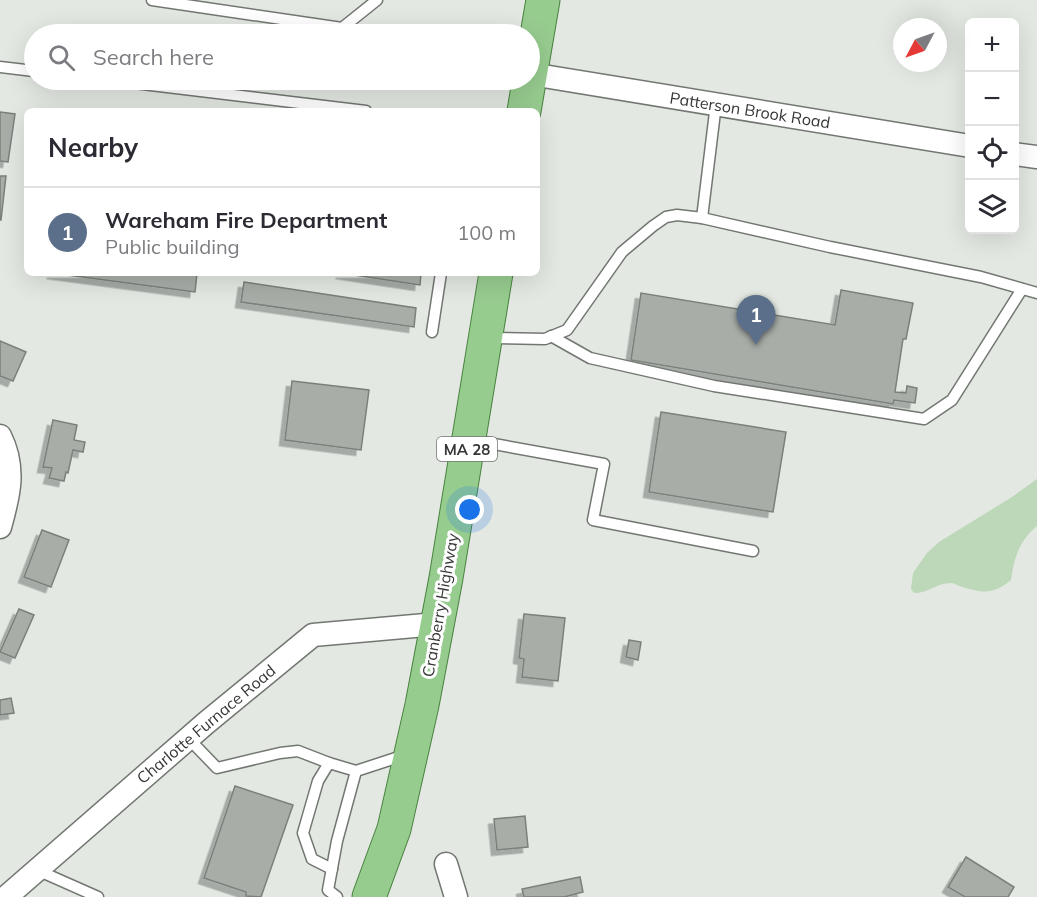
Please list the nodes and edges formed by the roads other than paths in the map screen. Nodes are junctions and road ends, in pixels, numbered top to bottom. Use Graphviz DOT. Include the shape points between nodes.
graph roads {
  1 [pos="152,0"];
  2 [pos="377,0"];
  3 [pos="543,0"];
  4 [pos="315,24"];
  5 [pos="347,24"];
  6 [pos="539,24"];
  7 [pos="0,67"];
  8 [pos="24,70"];
  9 [pos="540,75"];
  10 [pos="192,90"];
  11 [pos="528,90"];
  12 [pos="716,104"];
  13 [pos="341,108"];
  14 [pos="525,108"];
  15 [pos="965,145"];
  16 [pos="1019,155"];
  17 [pos="1037,158"];
  18 [pos="702,218"];
  19 [pos="441,276"];
  20 [pos="496,276"];
  21 [pos="1022,289"];
  22 [pos="1037,293"];
  23 [pos="432,332"];
  24 [pos="551,336"];
  25 [pos="486,338"];
  26 [pos="0,436"];
  27 [pos="469,439"];
  28 [pos="0,528"];
  29 [pos="753,550"];
  30 [pos="437,624"];
  31 [pos="188,738"];
  32 [pos="412,753"];
  33 [pos="329,763"];
  34 [pos="356,771"];
  35 [pos="446,864"];
  36 [pos="332,869"];
  37 [pos="37,870"];
  38 [pos="6,897"];
  39 [pos="98,897"];
  40 [pos="337,897"];
  41 [pos="369,897"];
  42 [pos="456,897"];
  1 -- 4 [label="lane"];
  2 -- 5 [label="lane"];
  3 -- 6 [label="main road"];
  7 -- 8 [label="lane"];
  9 -- 12 [label="street, Patterson Brook Road"];
  10 -- 13 [label="lane"];
  11 -- 14 [label="main road"];
  12 -- 15 [label="street, Patterson Brook Road"];
  12 -- 18 [label="lane"];
  16 -- 17 [label="street"];
  18 -- 21 [label="lane" via="981,276"];
  18 -- 24 [label="lane" via="677,215 653,226 622,252 567,330"];
  19 -- 23 [label="lane"];
  20 -- 25 [label="main road, Cranberry Highway / MA 28"];
  21 -- 22 [label="lane"];
  21 -- 24 [label="lane" via="952,400 924,419 714,386 590,358"];
  24 -- 25 [label="lane"];
  25 -- 27 [label="main road, Cranberry Highway / MA 28"];
  26 -- 28 [label="street" via="7,450 10,490"];
  27 -- 29 [label="lane" via="604,464 594,520"];
  27 -- 30 [label="main road, Cranberry Highway / MA 28"];
  30 -- 31 [label="street, Charlotte Furnace Road" via="313,635"];
  30 -- 32 [label="main road, Cranberry Highway / MA 28"];
  31 -- 33 [label="lane" via="217,768 298,752"];
  31 -- 37 [label="street, Charlotte Furnace Road"];
  32 -- 34 [label="lane"];
  32 -- 41 [label="main road, Cranberry Highway / MA 28" via="394,828"];
  33 -- 34 [label="lane"];
  33 -- 36 [label="lane" via="318,782 303,833 312,859"];
  34 -- 36 [label="lane"];
  35 -- 42 [label="street"];
  36 -- 40 [label="lane" via="328,890"];
  37 -- 38 [label="street, Charlotte Furnace Road"];
  37 -- 39 [label="lane"];
}
